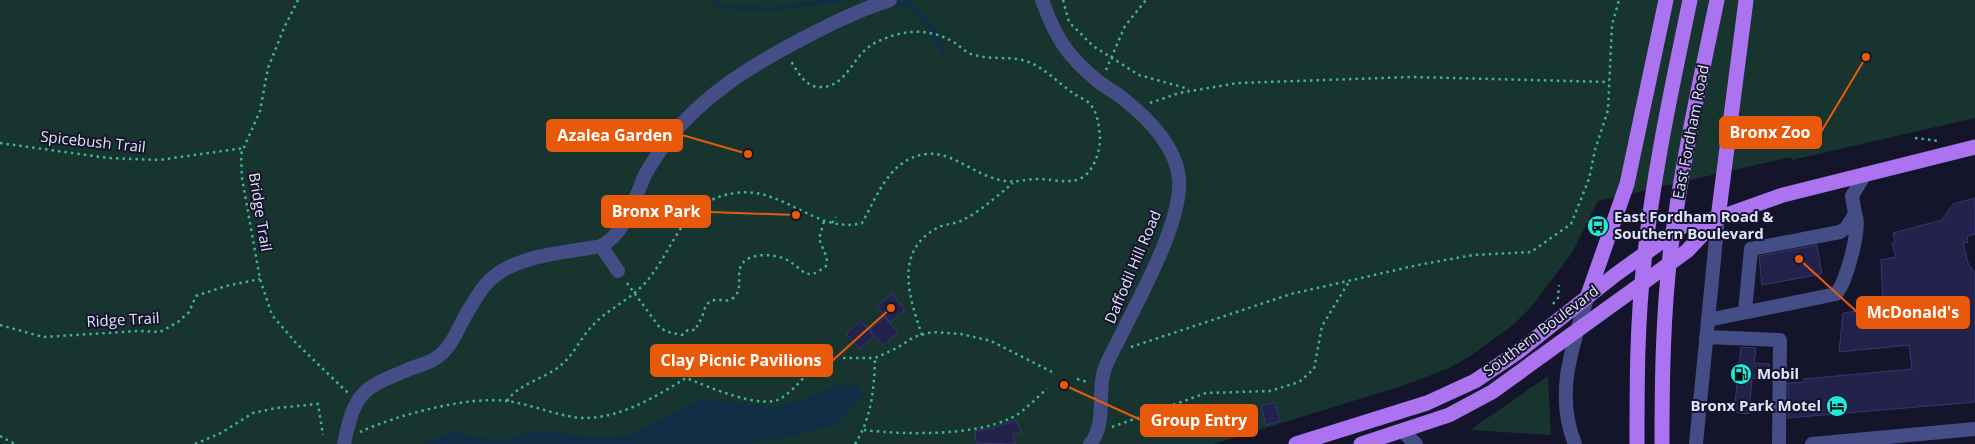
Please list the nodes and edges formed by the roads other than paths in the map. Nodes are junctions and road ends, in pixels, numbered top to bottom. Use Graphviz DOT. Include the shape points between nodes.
graph roads {
  1 [pos="1042,0"];
  2 [pos="1666,0"];
  3 [pos="1690,0"];
  4 [pos="1717,0"];
  5 [pos="1746,0"];
  6 [pos="883,2"];
  7 [pos="1975,148"];
  8 [pos="1865,174"];
  9 [pos="1855,214"];
  10 [pos="1718,218"];
  11 [pos="1840,232"];
  12 [pos="601,246"];
  13 [pos="1852,249"];
  14 [pos="618,271"];
  15 [pos="1588,295"];
  16 [pos="1745,311"];
  17 [pos="1708,320"];
  18 [pos="1577,332"];
  19 [pos="1706,337"];
  20 [pos="1975,429"];
  21 [pos="1402,431"];
  22 [pos="1935,439"];
  23 [pos="344,442"];
  24 [pos="1090,444"];
  25 [pos="1296,444"];
  26 [pos="1361,444"];
  27 [pos="1416,444"];
  28 [pos="1575,444"];
  29 [pos="1637,444"];
  30 [pos="1662,444"];
  31 [pos="1696,444"];
  32 [pos="1778,444"];
  33 [pos="1812,444"];
  1 -- 24 [label="street, Daffodil Hill Road" via="1053,31 1071,58 1154,128 1173,156 1179,178 1178,200 1164,244 1102,375 1099,429"];
  2 -- 15 [label="main road" via="1627,184"];
  3 -- 29 [label="main road, East Fordham Road" via="1658,160 1644,262"];
  4 -- 30 [label="main road, East Fordham Road" via="1691,124 1671,248 1664,330"];
  5 -- 10 [label="main road"];
  6 -- 12 [label="street" via="854,12 784,48 722,86 668,140 647,171 622,227"];
  7 -- 8 [label="main road, Southern Boulevard"];
  8 -- 9 [label="street" via="1852,196"];
  8 -- 10 [label="main road, Southern Boulevard" via="1766,200"];
  9 -- 11 [label="street"];
  9 -- 13 [label="street" via="1858,229"];
  10 -- 15 [label="main road, Southern Boulevard" via="1686,224"];
  10 -- 17 [label="street"];
  10 -- 18 [label="main road, Southern Boulevard" via="1687,251"];
  11 -- 13 [label="street"];
  11 -- 16 [label="street" via="1752,248"];
  12 -- 14 [label="street"];
  12 -- 23 [label="street" via="536,258 496,275 482,288 450,345 436,358 372,385 356,401"];
  13 -- 16 [label="street" via="1843,284 1836,294"];
  15 -- 18 [label="street"];
  15 -- 25 [label="main road, Southern Boulevard" via="1497,367 1458,390 1418,406"];
  16 -- 17 [label="street"];
  17 -- 19 [label="street"];
  18 -- 21 [label="main road, Southern Boulevard" via="1478,400 1449,415"];
  18 -- 28 [label="street" via="1566,373 1564,396"];
  19 -- 31 [label="street"];
  19 -- 32 [label="street" via="1780,340"];
  20 -- 22 [label="street"];
  21 -- 26 [label="main road, Southern Boulevard"];
  21 -- 27 [label="street"];
  22 -- 33 [label="street"];
}
